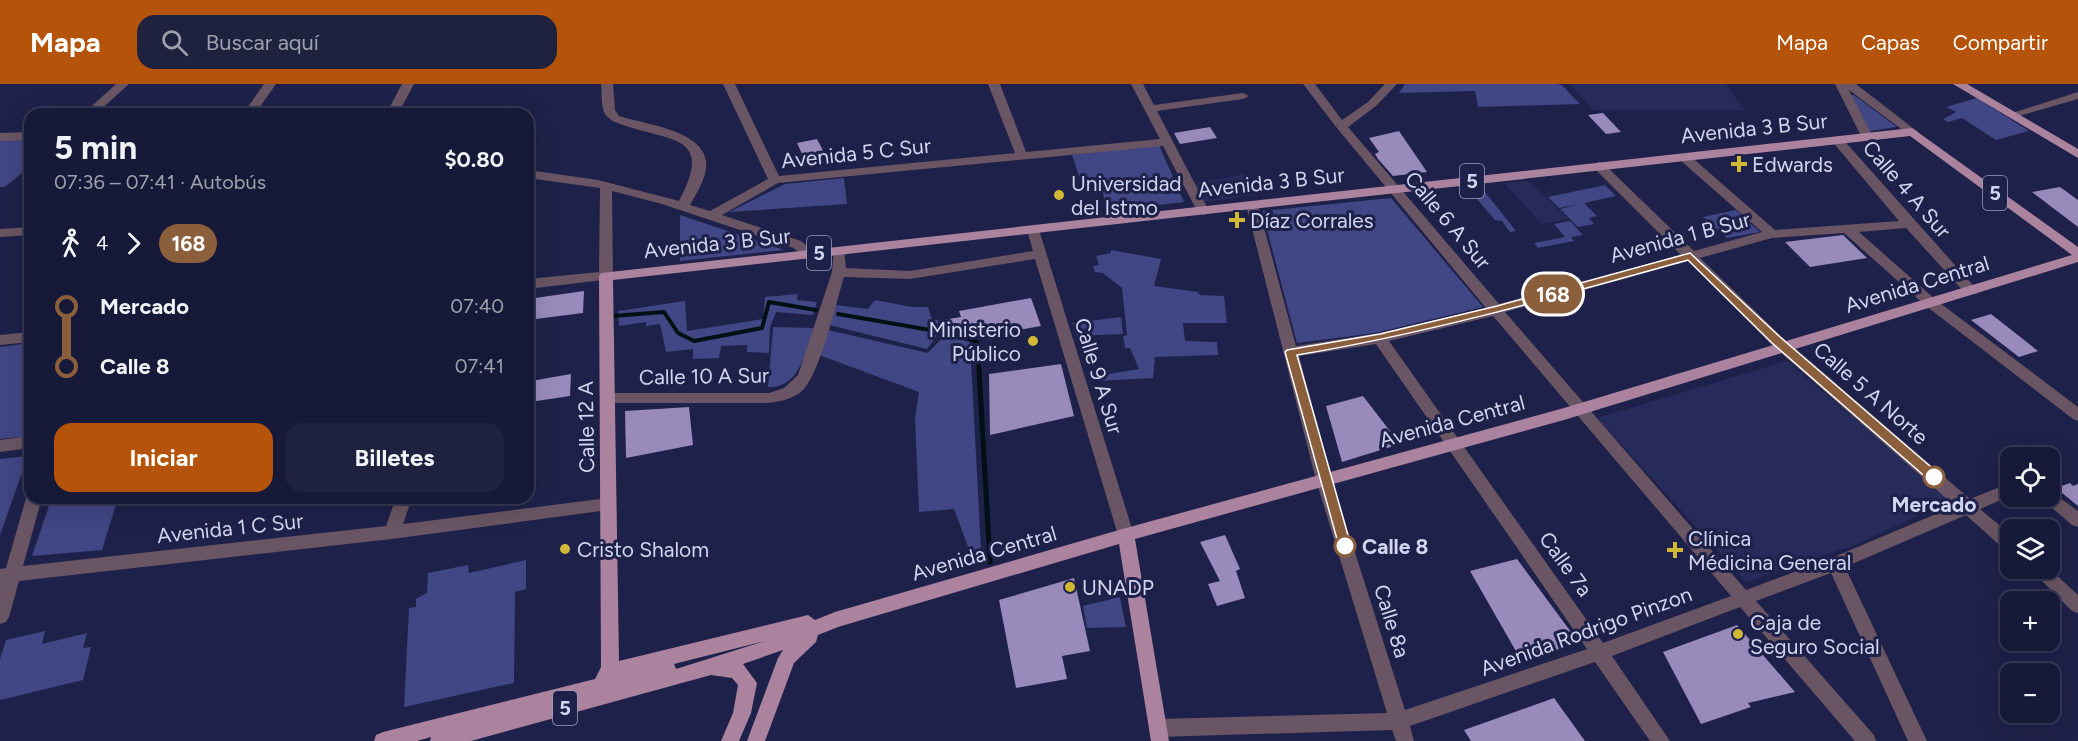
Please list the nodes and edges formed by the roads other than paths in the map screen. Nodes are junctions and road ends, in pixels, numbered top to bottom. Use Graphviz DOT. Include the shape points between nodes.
graph roads {
  1 [pos="123,84"];
  2 [pos="270,84"];
  3 [pos="408,84"];
  4 [pos="607,84"];
  5 [pos="729,84"];
  6 [pos="994,84"];
  7 [pos="1137,84"];
  8 [pos="1309,84"];
  9 [pos="1391,84"];
  10 [pos="1841,84"];
  11 [pos="1849,84"];
  12 [pos="1959,84"];
  13 [pos="2078,95"];
  14 [pos="1243,96"];
  15 [pos="96,108"];
  16 [pos="253,108"];
  17 [pos="395,108"];
  18 [pos="1149,109"];
  19 [pos="2012,115"];
  20 [pos="1341,126"];
  21 [pos="1912,132"];
  22 [pos="24,136"];
  23 [pos="0,137"];
  24 [pos="1867,137"];
  25 [pos="1837,140"];
  26 [pos="1166,142"];
  27 [pos="2078,154"];
  28 [pos="1022,156"];
  29 [pos="1684,157"];
  30 [pos="1599,166"];
  31 [pos="534,175"];
  32 [pos="775,180"];
  33 [pos="606,186"];
  34 [pos="1396,189"];
  35 [pos="1252,205"];
  36 [pos="683,206"];
  37 [pos="1203,211"];
  38 [pos="711,216"];
  39 [pos="1909,224"];
  40 [pos="1848,229"];
  41 [pos="1033,230"];
  42 [pos="24,231"];
  43 [pos="0,233"];
  44 [pos="1772,234"];
  45 [pos="839,251"];
  46 [pos="810,254"];
  47 [pos="1040,254"];
  48 [pos="2075,255"];
  49 [pos="1690,256"];
  50 [pos="839,272"];
  51 [pos="636,273"];
  52 [pos="606,276"];
  53 [pos="534,283"];
  54 [pos="1971,291"];
  55 [pos="606,293"];
  56 [pos="1931,303"];
  57 [pos="1497,310"];
  58 [pos="24,338"];
  59 [pos="1380,338"];
  60 [pos="0,340"];
  61 [pos="1784,348"];
  62 [pos="1291,352"];
  63 [pos="607,398"];
  64 [pos="1579,409"];
  65 [pos="2078,415"];
  66 [pos="24,443"];
  67 [pos="1452,444"];
  68 [pos="0,446"];
  69 [pos="1324,480"];
  70 [pos="2000,493"];
  71 [pos="32,504"];
  72 [pos="402,504"];
  73 [pos="608,504"];
  74 [pos="2060,505"];
  75 [pos="1969,507"];
  76 [pos="2078,520"];
  77 [pos="392,532"];
  78 [pos="1126,535"];
  79 [pos="2000,535"];
  80 [pos="1835,564"];
  81 [pos="6,575"];
  82 [pos="2049,579"];
  83 [pos="1743,598"];
  84 [pos="2078,606"];
  85 [pos="0,618"];
  86 [pos="835,620"];
  87 [pos="764,650"];
  88 [pos="1601,652"];
  89 [pos="610,668"];
  90 [pos="690,673"];
  91 [pos="601,685"];
  92 [pos="778,686"];
  93 [pos="1399,720"];
  94 [pos="1159,735"];
  95 [pos="383,741"];
  96 [pos="439,741"];
  97 [pos="730,741"];
  98 [pos="756,741"];
  99 [pos="1405,741"];
  100 [pos="1661,741"];
  101 [pos="1867,741"];
  102 [pos="1918,741"];
  1 -- 15 [label="street"];
  2 -- 16 [label="street"];
  3 -- 17 [label="street"];
  4 -- 36 [label="street" via="609,111 615,118 671,133 692,145 697,153 699,178"];
  5 -- 32 [label="street"];
  6 -- 28 [label="street"];
  7 -- 18 [label="street"];
  8 -- 20 [label="street, Calle 6 A Sur"];
  9 -- 20 [label="street" via="1372,104"];
  10 -- 24 [label="street"];
  11 -- 21 [label="street"];
  12 -- 19 [label="main road"];
  13 -- 19 [label="street"];
  14 -- 18 [label="street"];
  18 -- 26 [label="street"];
  19 -- 27 [label="main road"];
  20 -- 34 [label="street, Calle 6 A Sur"];
  21 -- 24 [label="main road, Avenida 3 B Sur / 5"];
  21 -- 48 [label="main road, 5"];
  22 -- 23 [label="street"];
  24 -- 25 [label="main road, Avenida 3 B Sur / 5"];
  25 -- 29 [label="main road, Avenida 3 B Sur / 5"];
  25 -- 39 [label="street, Calle 4 A Sur"];
  26 -- 28 [label="street, Avenida 5 C Sur"];
  26 -- 37 [label="street"];
  28 -- 32 [label="street, Avenida 5 C Sur"];
  29 -- 30 [label="main road, Avenida 3 B Sur / 5"];
  29 -- 44 [label="street"];
  30 -- 34 [label="main road, Avenida 3 B Sur / 5"];
  30 -- 49 [label="street, Calle 5 A Norte"];
  31 -- 33 [label="street"];
  32 -- 38 [label="street, Avenida 5 C Sur"];
  33 -- 36 [label="street"];
  33 -- 52 [label="street, Calle 12 A"];
  34 -- 35 [label="main road, Avenida 3 B Sur / 5"];
  34 -- 57 [label="street, Calle 6 A Sur"];
  35 -- 37 [label="main road, Avenida 3 B Sur / 5"];
  35 -- 62 [label="street, Calle 8a"];
  36 -- 38 [label="street"];
  37 -- 41 [label="main road, Avenida 3 B Sur / 5"];
  38 -- 46 [label="street" via="796,244"];
  39 -- 40 [label="street, Avenida 1 B Sur"];
  39 -- 54 [label="street, Calle 4 A Sur"];
  40 -- 44 [label="street, Avenida 1 B Sur"];
  40 -- 56 [label="street"];
  41 -- 45 [label="main road, Avenida 3 B Sur / 5"];
  41 -- 47 [label="street, Calle 9 A Sur"];
  42 -- 43 [label="street"];
  44 -- 49 [label="street, Avenida 1 B Sur"];
  45 -- 46 [label="main road, Avenida 3 B Sur / 5"];
  45 -- 50 [label="street, Calle 10 A Sur"];
  46 -- 51 [label="main road, Avenida 3 B Sur / 5"];
  47 -- 50 [label="street" via="910,275"];
  47 -- 78 [label="street, Calle 9 A Sur"];
  48 -- 54 [label="main road, Avenida Central / 5"];
  49 -- 57 [label="street, Avenida 1 B Sur"];
  49 -- 61 [label="street, Calle 5 A Norte"];
  50 -- 63 [label="street, Calle 10 A Sur" via="805,377 796,390 785,396"];
  51 -- 52 [label="main road, Avenida 3 B Sur / 5"];
  51 -- 55 [label="main road" via="618,281"];
  52 -- 53 [label="street, Avenida 3 B Sur"];
  52 -- 55 [label="main road, Calle 12 A / 5"];
  54 -- 56 [label="main road, Avenida Central / 5"];
  55 -- 63 [label="main road, Calle 12 A / 5"];
  56 -- 61 [label="main road, Avenida Central / 5"];
  56 -- 65 [label="street"];
  57 -- 59 [label="street, Avenida 1 B Sur"];
  57 -- 64 [label="street, Calle 6 A Sur"];
  58 -- 60 [label="street"];
  59 -- 62 [label="street, Avenida 1 B Sur"];
  59 -- 67 [label="street, Calle 7a"];
  61 -- 64 [label="main road, Avenida Central / 5"];
  61 -- 75 [label="street, Calle 5 A Norte"];
  62 -- 69 [label="street, Calle 8a"];
  63 -- 73 [label="main road, Calle 12 A / 5"];
  64 -- 67 [label="main road, Avenida Central / 5"];
  64 -- 83 [label="street, Calle 6 A Sur"];
  66 -- 68 [label="street"];
  67 -- 69 [label="main road, Avenida Central / 5"];
  67 -- 88 [label="street, Calle 7a"];
  69 -- 78 [label="main road, Avenida Central / 5"];
  69 -- 93 [label="street, Calle 8a"];
  70 -- 75 [label="street, Avenida Rodrigo Pinzon"];
  71 -- 81 [label="street"];
  72 -- 77 [label="street"];
  73 -- 77 [label="street, Avenida 1 C Sur"];
  73 -- 89 [label="main road, Calle 12 A / 5"];
  74 -- 76 [label="street"];
  75 -- 79 [label="street, Calle 5 A Norte"];
  75 -- 80 [label="street, Avenida Rodrigo Pinzon"];
  77 -- 81 [label="street, Avenida 1 C Sur"];
  78 -- 86 [label="main road, Avenida Central / 5"];
  78 -- 94 [label="main road"];
  80 -- 83 [label="street, Avenida Rodrigo Pinzon"];
  80 -- 102 [label="street"];
  81 -- 85 [label="street"];
  82 -- 84 [label="street"];
  83 -- 88 [label="street, Avenida Rodrigo Pinzon"];
  83 -- 101 [label="street, Calle 6 A Sur"];
  86 -- 87 [label="main road, 5"];
  86 -- 89 [label="main road" via="810,622 623,669"];
  86 -- 92 [label="main road" via="794,650"];
  87 -- 90 [label="main road, 5"];
  87 -- 91 [label="main road, 5" via="740,651"];
  87 -- 92 [label="main road" via="772,661"];
  88 -- 93 [label="street, Avenida Rodrigo Pinzon"];
  88 -- 100 [label="street, Calle 7a"];
  89 -- 91 [label="main road, 5"];
  90 -- 96 [label="main road, 5"];
  90 -- 97 [label="main road" via="726,668 737,670 746,678 747,696"];
  91 -- 95 [label="main road, 5"];
  92 -- 98 [label="main road"];
  93 -- 94 [label="street, Avenida Rodrigo Pinzon"];
  93 -- 99 [label="street, Calle 8a"];
}
